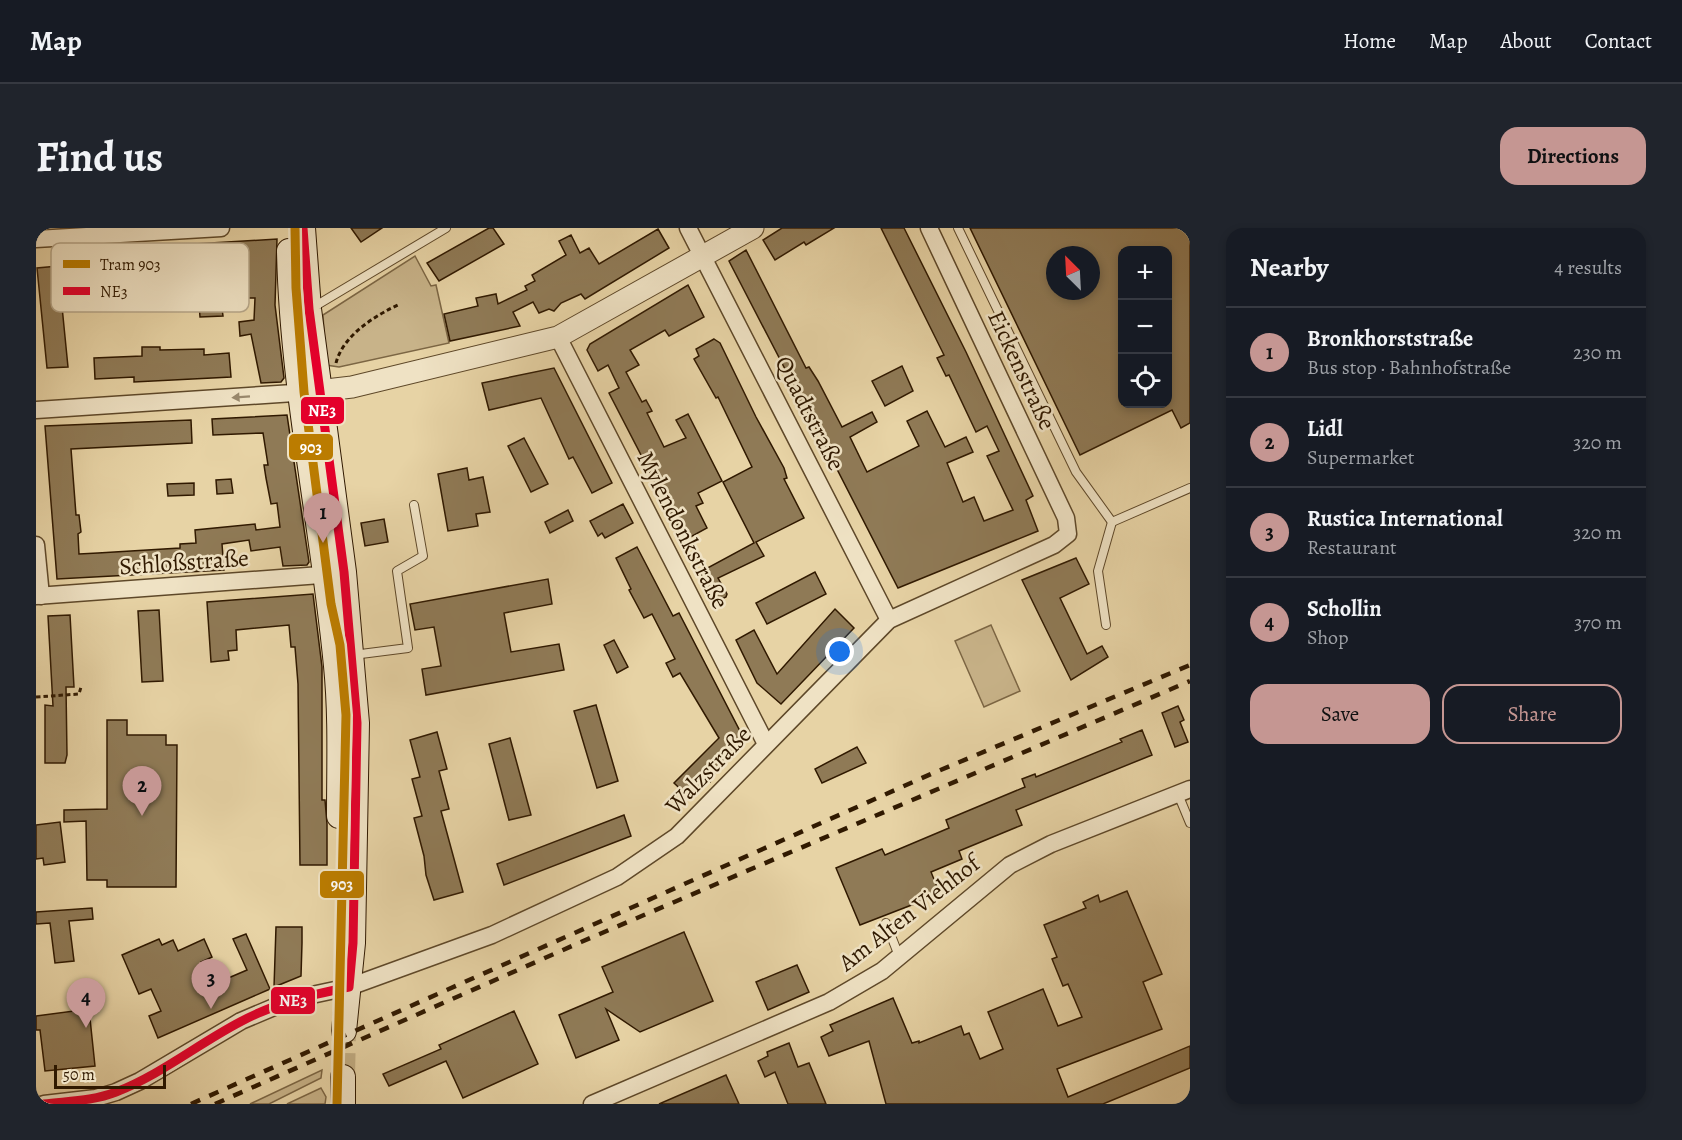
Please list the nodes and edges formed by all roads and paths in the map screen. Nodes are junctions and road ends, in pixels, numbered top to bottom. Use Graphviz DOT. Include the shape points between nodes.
graph roads {
  1 [pos="221,228"];
  2 [pos="289,228"];
  3 [pos="303,228"];
  4 [pos="446,228"];
  5 [pos="688,228"];
  6 [pos="753,228"];
  7 [pos="928,228"];
  8 [pos="958,228"];
  9 [pos="36,239"];
  10 [pos="703,257"];
  11 [pos="400,304"];
  12 [pos="300,312"];
  13 [pos="558,337"];
  14 [pos="316,391"];
  15 [pos="36,410"];
  16 [pos="1190,488"];
  17 [pos="414,505"];
  18 [pos="1112,522"];
  19 [pos="1068,534"];
  20 [pos="36,545"];
  21 [pos="329,574"];
  22 [pos="38,596"];
  23 [pos="889,620"];
  24 [pos="349,624"];
  25 [pos="1106,625"];
  26 [pos="352,656"];
  27 [pos="81,687"];
  28 [pos="36,697"];
  29 [pos="766,744"];
  30 [pos="1184,792"];
  31 [pos="1190,823"];
  32 [pos="886,923"];
  33 [pos="899,956"];
  34 [pos="343,989"];
  35 [pos="344,1028"];
  36 [pos="344,1077"];
  37 [pos="44,1104"];
  38 [pos="343,1104"];
  39 [pos="592,1104"];
  1 -- 9 [label="street"];
  2 -- 12 [label="main road"];
  3 -- 12 [label="main road"];
  4 -- 12 [label="lane" via="320,305"];
  5 -- 10 [label="street, Quadtstraße"];
  6 -- 10 [label="street"];
  7 -- 19 [label="street, Eickenstraße" via="1066,518"];
  8 -- 18 [label="lane" via="1076,472"];
  10 -- 13 [label="street"];
  10 -- 23 [label="street, Quadtstraße"];
  11 -- 14 [label="path" via="358,330 339,354 335,369"];
  12 -- 14 [label="main road"];
  13 -- 14 [label="street"];
  13 -- 29 [label="street, Mylendonkstraße"];
  14 -- 15 [label="street, one-way"];
  14 -- 21 [label="main road"];
  14 -- 24 [label="main road"];
  16 -- 18 [label="lane"];
  17 -- 26 [label="lane" via="423,556 397,571 408,648"];
  18 -- 25 [label="lane" via="1098,571"];
  19 -- 23 [label="street, Walzstraße" via="1054,545"];
  20 -- 22 [label="street"];
  21 -- 22 [label="street, Schloßstraße"];
  21 -- 24 [label="street"];
  21 -- 34 [label="main road" via="340,720"];
  23 -- 29 [label="street, Walzstraße"];
  24 -- 26 [label="main road"];
  26 -- 34 [label="main road" via="357,723 353,943"];
  27 -- 28 [label="path" via="79,694"];
  29 -- 34 [label="street, Walzstraße" via="677,836 617,877 492,935"];
  30 -- 31 [label="lane"];
  30 -- 33 [label="street, Am Alten Viehhof" via="1051,844 1010,865"];
  32 -- 33 [label="lane"];
  33 -- 39 [label="street, Am Alten Viehhof" via="829,1002"];
  34 -- 35 [label="main road"];
  34 -- 37 [label="street, Walzstraße" via="294,999 241,1021 116,1092"];
  36 -- 38 [label="main road"];
}
